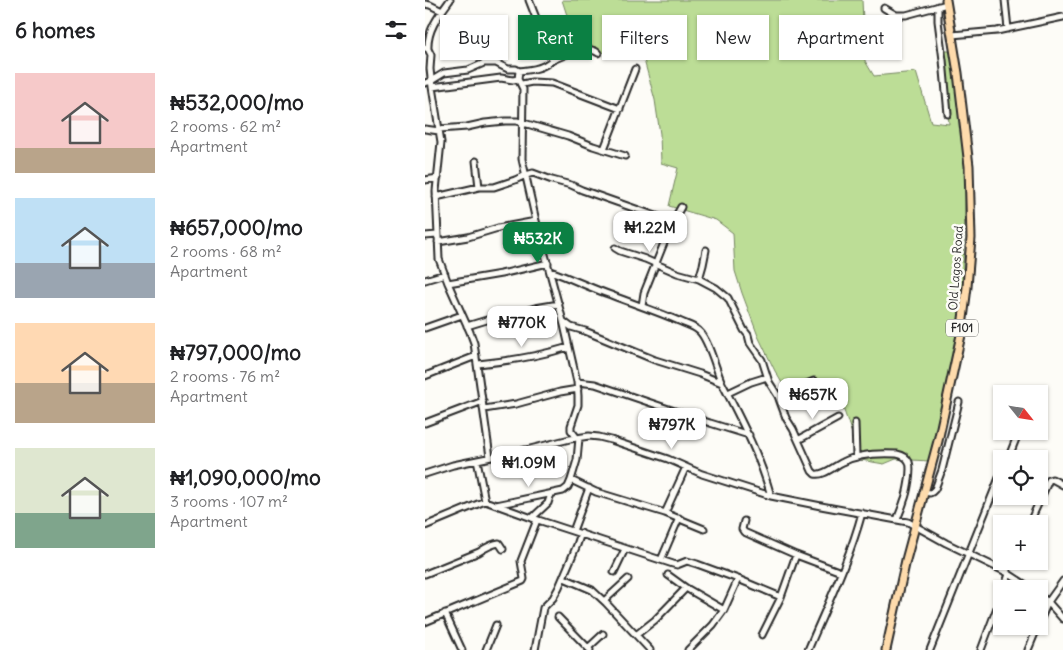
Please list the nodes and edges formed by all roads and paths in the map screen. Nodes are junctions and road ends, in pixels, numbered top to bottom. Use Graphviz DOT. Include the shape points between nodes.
graph roads {
  1 [pos="450,0"];
  2 [pos="529,0"];
  3 [pos="1005,0"];
  4 [pos="947,2"];
  5 [pos="425,4"];
  6 [pos="938,6"];
  7 [pos="884,8"];
  8 [pos="442,11"];
  9 [pos="535,15"];
  10 [pos="1063,17"];
  11 [pos="1008,28"];
  12 [pos="952,35"];
  13 [pos="427,49"];
  14 [pos="592,50"];
  15 [pos="598,53"];
  16 [pos="552,60"];
  17 [pos="635,69"];
  18 [pos="519,72"];
  19 [pos="518,79"];
  20 [pos="429,84"];
  21 [pos="522,84"];
  22 [pos="620,109"];
  23 [pos="948,114"];
  24 [pos="522,122"];
  25 [pos="425,129"];
  26 [pos="439,130"];
  27 [pos="604,149"];
  28 [pos="625,156"];
  29 [pos="476,161"];
  30 [pos="526,175"];
  31 [pos="437,178"];
  32 [pos="425,180"];
  33 [pos="479,187"];
  34 [pos="436,197"];
  35 [pos="681,207"];
  36 [pos="536,221"];
  37 [pos="673,222"];
  38 [pos="437,235"];
  39 [pos="425,236"];
  40 [pos="438,242"];
  41 [pos="615,248"];
  42 [pos="706,250"];
  43 [pos="548,263"];
  44 [pos="656,264"];
  45 [pos="550,271"];
  46 [pos="445,274"];
  47 [pos="699,279"];
  48 [pos="425,280"];
  49 [pos="448,283"];
  50 [pos="559,304"];
  51 [pos="642,306"];
  52 [pos="462,315"];
  53 [pos="563,321"];
  54 [pos="467,326"];
  55 [pos="571,327"];
  56 [pos="425,328"];
  57 [pos="565,330"];
  58 [pos="569,347"];
  59 [pos="476,356"];
  60 [pos="478,364"];
  61 [pos="425,376"];
  62 [pos="719,376"];
  63 [pos="767,377"];
  64 [pos="713,379"];
  65 [pos="814,381"];
  66 [pos="577,382"];
  67 [pos="722,384"];
  68 [pos="578,390"];
  69 [pos="728,393"];
  70 [pos="778,396"];
  71 [pos="483,401"];
  72 [pos="959,402"];
  73 [pos="483,409"];
  74 [pos="838,418"];
  75 [pos="425,424"];
  76 [pos="855,424"];
  77 [pos="749,436"];
  78 [pos="578,438"];
  79 [pos="798,440"];
  80 [pos="856,456"];
  81 [pos="490,457"];
  82 [pos="477,460"];
  83 [pos="686,467"];
  84 [pos="425,474"];
  85 [pos="571,480"];
  86 [pos="1063,485"];
  87 [pos="589,488"];
  88 [pos="923,492"];
  89 [pos="551,494"];
  90 [pos="993,494"];
  91 [pos="771,496"];
  92 [pos="485,501"];
  93 [pos="496,505"];
  94 [pos="665,513"];
  95 [pos="862,513"];
  96 [pos="1033,515"];
  97 [pos="679,518"];
  98 [pos="535,519"];
  99 [pos="897,520"];
  100 [pos="744,521"];
  101 [pos="425,526"];
  102 [pos="915,526"];
  103 [pos="704,529"];
  104 [pos="573,531"];
  105 [pos="581,533"];
  106 [pos="503,549"];
  107 [pos="625,549"];
  108 [pos="969,554"];
  109 [pos="796,555"];
  110 [pos="661,560"];
  111 [pos="1009,570"];
  112 [pos="614,572"];
  113 [pos="841,572"];
  114 [pos="1008,573"];
  115 [pos="425,574"];
  116 [pos="668,575"];
  117 [pos="564,578"];
  118 [pos="628,579"];
  119 [pos="738,579"];
  120 [pos="1006,580"];
  121 [pos="1018,580"];
  122 [pos="1063,581"];
  123 [pos="685,588"];
  124 [pos="781,597"];
  125 [pos="604,601"];
  126 [pos="1048,602"];
  127 [pos="725,610"];
  128 [pos="445,613"];
  129 [pos="559,617"];
  130 [pos="993,618"];
  131 [pos="1063,619"];
  132 [pos="425,622"];
  133 [pos="495,625"];
  134 [pos="603,634"];
  135 [pos="637,635"];
  136 [pos="762,635"];
  137 [pos="1034,635"];
  138 [pos="589,649"];
  139 [pos="462,650"];
  140 [pos="486,650"];
  141 [pos="535,650"];
  142 [pos="650,650"];
  143 [pos="688,650"];
  144 [pos="808,650"];
  145 [pos="885,650"];
  146 [pos="931,650"];
  147 [pos="981,650"];
  148 [pos="1028,650"];
  1 -- 8 [label="street"];
  2 -- 9 [label="street"];
  3 -- 11 [label="street"];
  4 -- 6 [label="street"];
  4 -- 12 [label="main road, Old Lagos Road / F101"];
  5 -- 8 [label="street"];
  6 -- 7 [label="street" via="906,15 896,15"];
  6 -- 23 [label="street"];
  8 -- 13 [label="street" via="430,32"];
  10 -- 11 [label="street"];
  11 -- 12 [label="street"];
  12 -- 88 [label="main road, Old Lagos Road / F101" via="969,166 971,238 961,335 938,441"];
  13 -- 20 [label="street" via="431,55"];
  14 -- 15 [label="street"];
  16 -- 18 [label="street" via="541,67"];
  17 -- 22 [label="street"];
  18 -- 19 [label="street"];
  18 -- 20 [label="street" via="484,63 468,70 444,73"];
  19 -- 20 [label="street"];
  19 -- 21 [label="street"];
  20 -- 26 [label="street"];
  21 -- 22 [label="street" via="552,83"];
  21 -- 24 [label="street"];
  22 -- 27 [label="street"];
  24 -- 26 [label="street" via="505,121"];
  24 -- 27 [label="street"];
  24 -- 30 [label="street" via="522,159"];
  25 -- 26 [label="street"];
  26 -- 31 [label="street" via="441,151"];
  27 -- 28 [label="street"];
  29 -- 33 [label="street"];
  30 -- 33 [label="street" via="494,187"];
  30 -- 36 [label="street"];
  30 -- 37 [label="street" via="565,183"];
  31 -- 32 [label="street"];
  31 -- 34 [label="street"];
  33 -- 34 [label="street"];
  34 -- 38 [label="street"];
  35 -- 37 [label="street"];
  36 -- 40 [label="street"];
  36 -- 43 [label="street"];
  37 -- 44 [label="street"];
  38 -- 39 [label="street"];
  38 -- 40 [label="street"];
  40 -- 46 [label="street" via="439,259"];
  41 -- 44 [label="street"];
  42 -- 47 [label="street"];
  43 -- 45 [label="street"];
  43 -- 49 [label="street"];
  44 -- 47 [label="street"];
  44 -- 51 [label="street"];
  45 -- 50 [label="street"];
  45 -- 51 [label="street"];
  46 -- 48 [label="street"];
  46 -- 49 [label="street"];
  47 -- 63 [label="street" via="728,298 762,360"];
  49 -- 52 [label="street"];
  50 -- 53 [label="street"];
  50 -- 54 [label="street"];
  51 -- 62 [label="street" via="701,332"];
  52 -- 54 [label="street"];
  52 -- 56 [label="street"];
  53 -- 55 [label="street"];
  53 -- 57 [label="street"];
  54 -- 59 [label="street"];
  55 -- 57 [label="street"];
  55 -- 64 [label="street"];
  57 -- 58 [label="street"];
  58 -- 60 [label="street" via="511,361"];
  58 -- 66 [label="street"];
  59 -- 60 [label="street"];
  59 -- 61 [label="street"];
  60 -- 71 [label="street"];
  62 -- 64 [label="street"];
  62 -- 67 [label="street"];
  63 -- 69 [label="street"];
  63 -- 70 [label="street"];
  64 -- 67 [label="street"];
  65 -- 70 [label="street"];
  66 -- 68 [label="street"];
  66 -- 77 [label="street" via="595,384"];
  67 -- 69 [label="street"];
  68 -- 73 [label="street"];
  68 -- 78 [label="street" via="578,406 571,426"];
  69 -- 77 [label="street"];
  70 -- 79 [label="street"];
  71 -- 73 [label="street"];
  71 -- 75 [label="street"];
  72 -- 88 [label="street" via="938,483 933,492"];
  73 -- 81 [label="street"];
  74 -- 79 [label="street"];
  76 -- 80 [label="street"];
  77 -- 91 [label="street"];
  78 -- 81 [label="street"];
  78 -- 83 [label="street" via="589,436 611,440"];
  78 -- 85 [label="street" via="577,460"];
  79 -- 80 [label="street" via="817,475"];
  80 -- 99 [label="street" via="897,454 906,458 910,470 905,500"];
  81 -- 82 [label="street"];
  82 -- 84 [label="street"];
  82 -- 92 [label="street"];
  83 -- 91 [label="street"];
  83 -- 94 [label="street"];
  85 -- 87 [label="street"];
  85 -- 89 [label="street" via="563,491"];
  86 -- 96 [label="street" via="1049,480"];
  87 -- 94 [label="street"];
  87 -- 104 [label="street"];
  88 -- 102 [label="main road, Old Lagos Road / F101"];
  89 -- 93 [label="street"];
  89 -- 98 [label="street"];
  90 -- 108 [label="street"];
  91 -- 95 [label="street"];
  92 -- 93 [label="street"];
  92 -- 101 [label="street"];
  93 -- 98 [label="street"];
  94 -- 97 [label="street"];
  95 -- 99 [label="street"];
  95 -- 113 [label="street"];
  97 -- 103 [label="street"];
  97 -- 110 [label="street"];
  98 -- 104 [label="street"];
  98 -- 128 [label="street" via="521,561 523,581"];
  99 -- 102 [label="street"];
  100 -- 109 [label="street" via="742,531"];
  102 -- 108 [label="street"];
  102 -- 145 [label="main road, Old Lagos Road / F101"];
  104 -- 105 [label="street"];
  105 -- 107 [label="street"];
  105 -- 117 [label="street"];
  106 -- 115 [label="street" via="498,543"];
  107 -- 110 [label="street"];
  107 -- 112 [label="street"];
  108 -- 114 [label="street"];
  108 -- 146 [label="street"];
  109 -- 113 [label="street"];
  109 -- 124 [label="street"];
  110 -- 119 [label="street" via="677,565 687,561"];
  111 -- 114 [label="street"];
  113 -- 144 [label="street"];
  114 -- 120 [label="street"];
  114 -- 121 [label="street"];
  116 -- 123 [label="street"];
  117 -- 125 [label="street" via="593,590"];
  117 -- 141 [label="street" via="543,608"];
  118 -- 125 [label="street"];
  119 -- 124 [label="street"];
  119 -- 127 [label="street"];
  122 -- 126 [label="street"];
  123 -- 127 [label="street"];
  123 -- 135 [label="street"];
  124 -- 136 [label="street"];
  125 -- 135 [label="street"];
  126 -- 131 [label="street"];
  127 -- 143 [label="street"];
  128 -- 132 [label="street"];
  128 -- 139 [label="street"];
  129 -- 138 [label="street"];
  130 -- 147 [label="street"];
  133 -- 140 [label="street"];
  134 -- 138 [label="street"];
  135 -- 142 [label="street"];
  137 -- 148 [label="street"];
}
